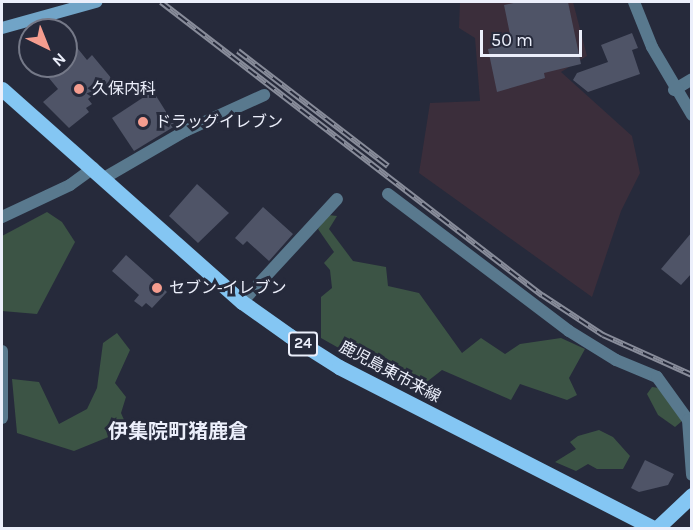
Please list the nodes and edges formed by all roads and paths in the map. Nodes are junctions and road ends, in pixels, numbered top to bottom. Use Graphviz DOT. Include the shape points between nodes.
graph roads {
  1 [pos="96,2"];
  2 [pos="634,2"];
  3 [pos="2,28"];
  4 [pos="692,79"];
  5 [pos="2,89"];
  6 [pos="674,90"];
  7 [pos="264,94"];
  8 [pos="692,114"];
  9 [pos="99,173"];
  10 [pos="388,194"];
  11 [pos="337,198"];
  12 [pos="2,217"];
  13 [pos="242,302"];
  14 [pos="2,351"];
  15 [pos="2,418"];
  16 [pos="692,475"];
  17 [pos="692,495"];
  18 [pos="655,528"];
  1 -- 3 [label="main road"];
  2 -- 6 [label="street"];
  4 -- 6 [label="street"];
  5 -- 9 [label="main road, 鹿児島東市来線 / 24"];
  6 -- 8 [label="street"];
  7 -- 9 [label="street"];
  9 -- 12 [label="street"];
  9 -- 13 [label="main road, 鹿児島東市来線 / 24"];
  10 -- 16 [label="street" via="568,331 616,360 657,377 688,420"];
  11 -- 13 [label="street"];
  13 -- 18 [label="main road, 鹿児島東市来線 / 24" via="339,367"];
  14 -- 15 [label="street"];
  17 -- 18 [label="main road, 鹿児島東市来線 / 24"];
}
